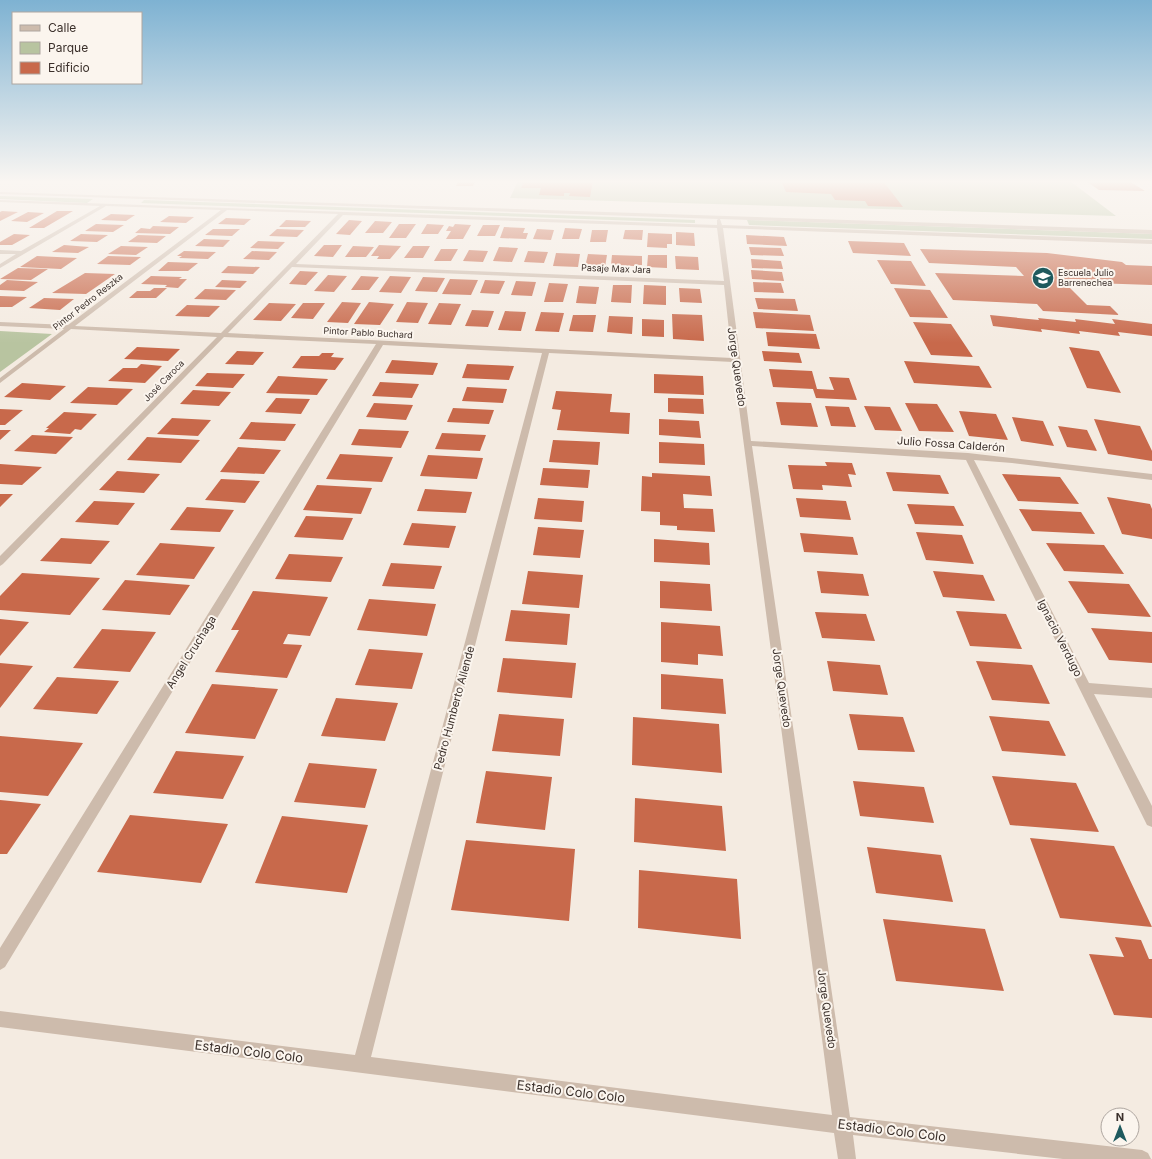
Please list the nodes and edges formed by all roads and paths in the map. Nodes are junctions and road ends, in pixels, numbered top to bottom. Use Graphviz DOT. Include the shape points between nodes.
graph roads {
  1 [pos="53,235"];
  2 [pos="192,235"];
  3 [pos="320,235"];
  4 [pos="721,235"];
  5 [pos="1002,235"];
  6 [pos="1152,242"];
  7 [pos="0,252"];
  8 [pos="22,253"];
  9 [pos="290,265"];
  10 [pos="0,266"];
  11 [pos="726,283"];
  12 [pos="0,324"];
  13 [pos="70,327"];
  14 [pos="222,335"];
  15 [pos="382,342"];
  16 [pos="546,350"];
  17 [pos="736,360"];
  18 [pos="0,381"];
  19 [pos="748,443"];
  20 [pos="968,456"];
  21 [pos="1152,477"];
  22 [pos="0,562"];
  23 [pos="1085,688"];
  24 [pos="1152,693"];
  25 [pos="1152,820"];
  26 [pos="0,962"];
  27 [pos="0,1019"];
  28 [pos="361,1065"];
  29 [pos="843,1125"];
  30 [pos="848,1159"];
  31 [pos="1142,1159"];
  1 -- 8 [label="street"];
  2 -- 13 [label="street, Pintor Pedro Reszka"];
  3 -- 9 [label="street, José Caroca"];
  4 -- 11 [label="street, Jorge Quevedo"];
  5 -- 6 [label="street"];
  7 -- 8 [label="street"];
  8 -- 10 [label="street"];
  9 -- 11 [label="street, Pasaje Max Jara"];
  9 -- 14 [label="street, José Caroca"];
  11 -- 17 [label="street, Jorge Quevedo"];
  12 -- 13 [label="street, Pintor Pablo Buchard"];
  13 -- 14 [label="street, Pintor Pablo Buchard"];
  13 -- 18 [label="street, Pintor Pedro Reszka"];
  14 -- 15 [label="street, Pintor Pablo Buchard"];
  14 -- 22 [label="street, José Caroca"];
  15 -- 16 [label="street, Pintor Pablo Buchard"];
  15 -- 26 [label="street, Angel Cruchaga"];
  16 -- 17 [label="street, Pintor Pablo Buchard"];
  16 -- 28 [label="street, Pedro Humberto Allende"];
  17 -- 19 [label="street, Jorge Quevedo"];
  19 -- 20 [label="street, Julio Fossa Calderón"];
  19 -- 29 [label="street, Jorge Quevedo"];
  20 -- 21 [label="street, Julio Fossa Calderón" via="1050,463"];
  20 -- 23 [label="street, Ignacio Verdugo"];
  23 -- 24 [label="street"];
  23 -- 25 [label="street, Ignacio Verdugo"];
  27 -- 28 [label="street, Estadio Colo Colo"];
  28 -- 29 [label="street, Estadio Colo Colo"];
  29 -- 30 [label="street, Jorge Quevedo"];
  29 -- 31 [label="street, Estadio Colo Colo"];
}
